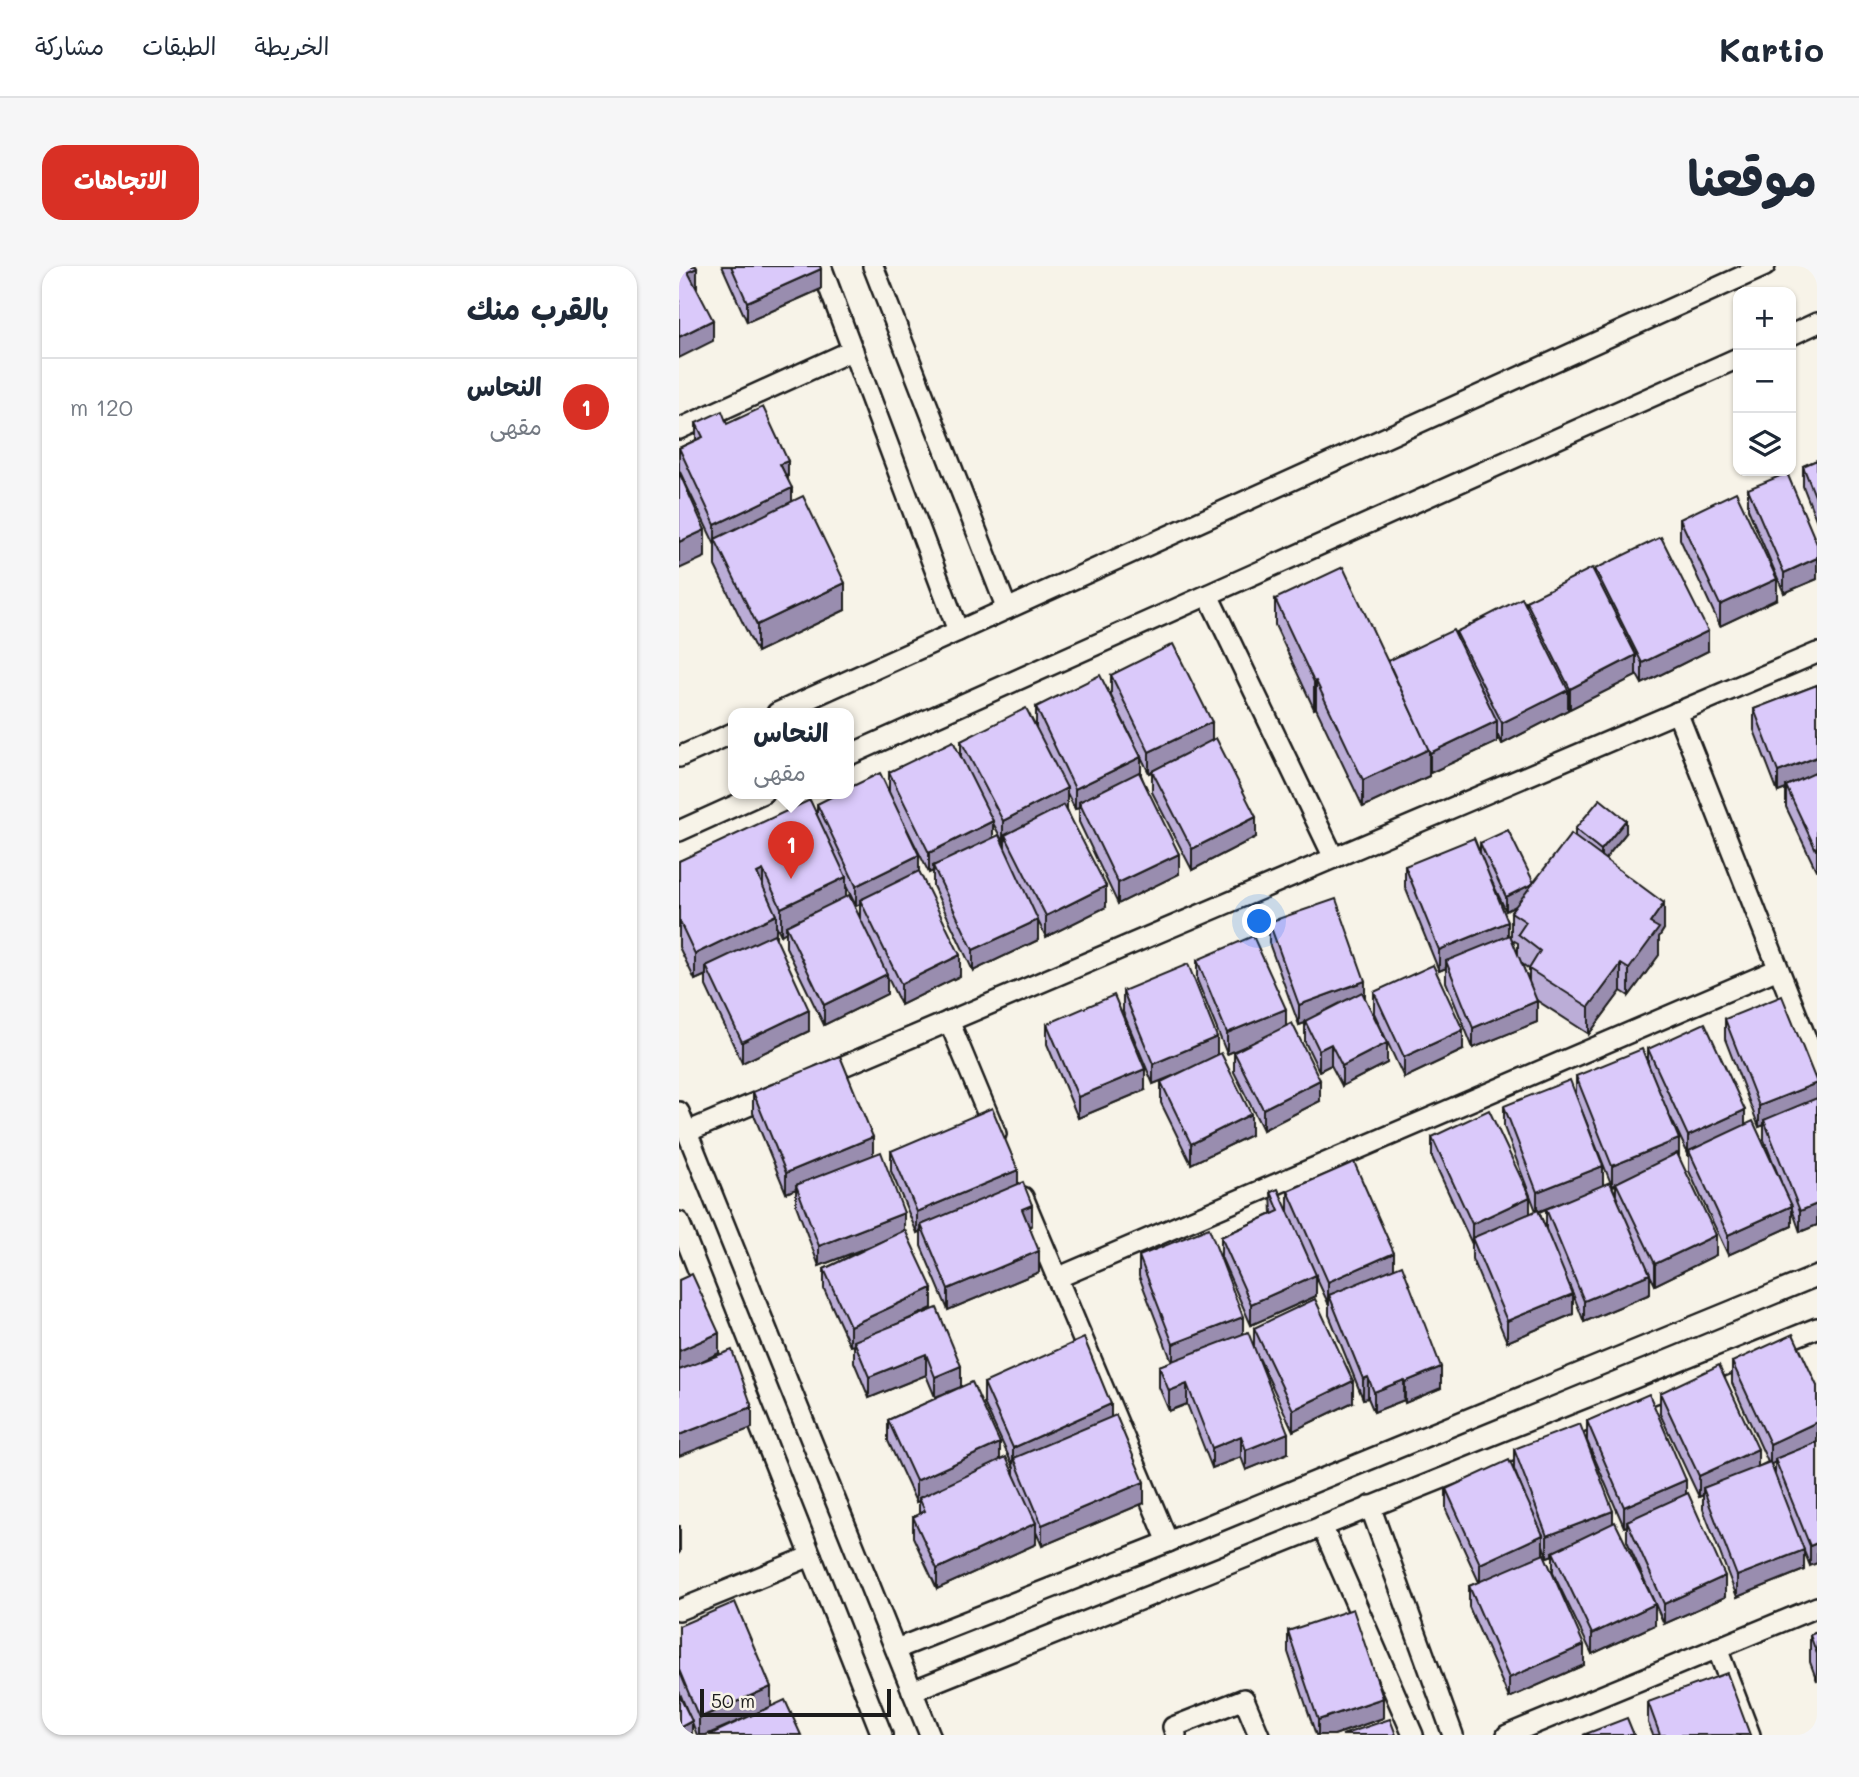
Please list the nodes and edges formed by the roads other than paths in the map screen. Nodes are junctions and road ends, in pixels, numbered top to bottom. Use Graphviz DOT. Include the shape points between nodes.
graph roads {
  1 [pos="821,266"];
  2 [pos="873,266"];
  3 [pos="1765,266"];
  4 [pos="1817,323"];
  5 [pos="1796,333"];
  6 [pos="853,351"];
  7 [pos="1733,361"];
  8 [pos="679,429"];
  9 [pos="1208,595"];
  10 [pos="1007,609"];
  11 [pos="958,631"];
  12 [pos="1817,653"];
  13 [pos="788,708"];
  14 [pos="1677,712"];
  15 [pos="728,735"];
  16 [pos="854,753"];
  17 [pos="679,757"];
  18 [pos="750,799"];
  19 [pos="679,831"];
  20 [pos="1334,858"];
  21 [pos="1778,969"];
  22 [pos="949,1021"];
  23 [pos="1817,1066"];
  24 [pos="679,1112"];
  25 [pos="687,1132"];
  26 [pos="1003,1150"];
  27 [pos="1014,1175"];
  28 [pos="679,1222"];
  29 [pos="1817,1276"];
  30 [pos="1057,1278"];
  31 [pos="1817,1328"];
  32 [pos="1370,1506"];
  33 [pos="1322,1526"];
  34 [pos="1168,1542"];
  35 [pos="811,1556"];
  36 [pos="1817,1607"];
  37 [pos="679,1610"];
  38 [pos="896,1648"];
  39 [pos="1717,1648"];
  40 [pos="912,1691"];
  41 [pos="882,1735"];
  42 [pos="930,1735"];
  43 [pos="1176,1735"];
  44 [pos="1259,1735"];
  45 [pos="1413,1735"];
  46 [pos="1453,1735"];
  47 [pos="1507,1735"];
  48 [pos="1750,1735"];
  1 -- 6 [label="street"];
  2 -- 10 [label="street"];
  3 -- 10 [label="street"];
  4 -- 5 [label="street"];
  6 -- 8 [label="street"];
  6 -- 11 [label="street"];
  7 -- 9 [label="street"];
  9 -- 16 [label="street"];
  9 -- 20 [label="street"];
  10 -- 11 [label="street"];
  11 -- 13 [label="street"];
  12 -- 14 [label="street"];
  14 -- 20 [label="street"];
  14 -- 21 [label="street"];
  15 -- 17 [label="street"];
  18 -- 19 [label="street"];
  20 -- 22 [label="street"];
  21 -- 23 [label="street"];
  21 -- 30 [label="street"];
  22 -- 25 [label="street"];
  22 -- 26 [label="street"];
  24 -- 25 [label="street"];
  25 -- 38 [label="street"];
  27 -- 30 [label="street"];
  28 -- 35 [label="street"];
  29 -- 34 [label="street"];
  30 -- 34 [label="street"];
  31 -- 32 [label="street"];
  32 -- 33 [label="street"];
  32 -- 46 [label="street"];
  33 -- 40 [label="street"];
  33 -- 45 [label="street"];
  34 -- 38 [label="street"];
  35 -- 37 [label="street"];
  35 -- 41 [label="street"];
  36 -- 39 [label="street"];
  38 -- 40 [label="street"];
  39 -- 47 [label="street"];
  39 -- 48 [label="street"];
  40 -- 42 [label="street"];
  43 -- 44 [label="street" via="1173,1727 1244,1699"];
}
